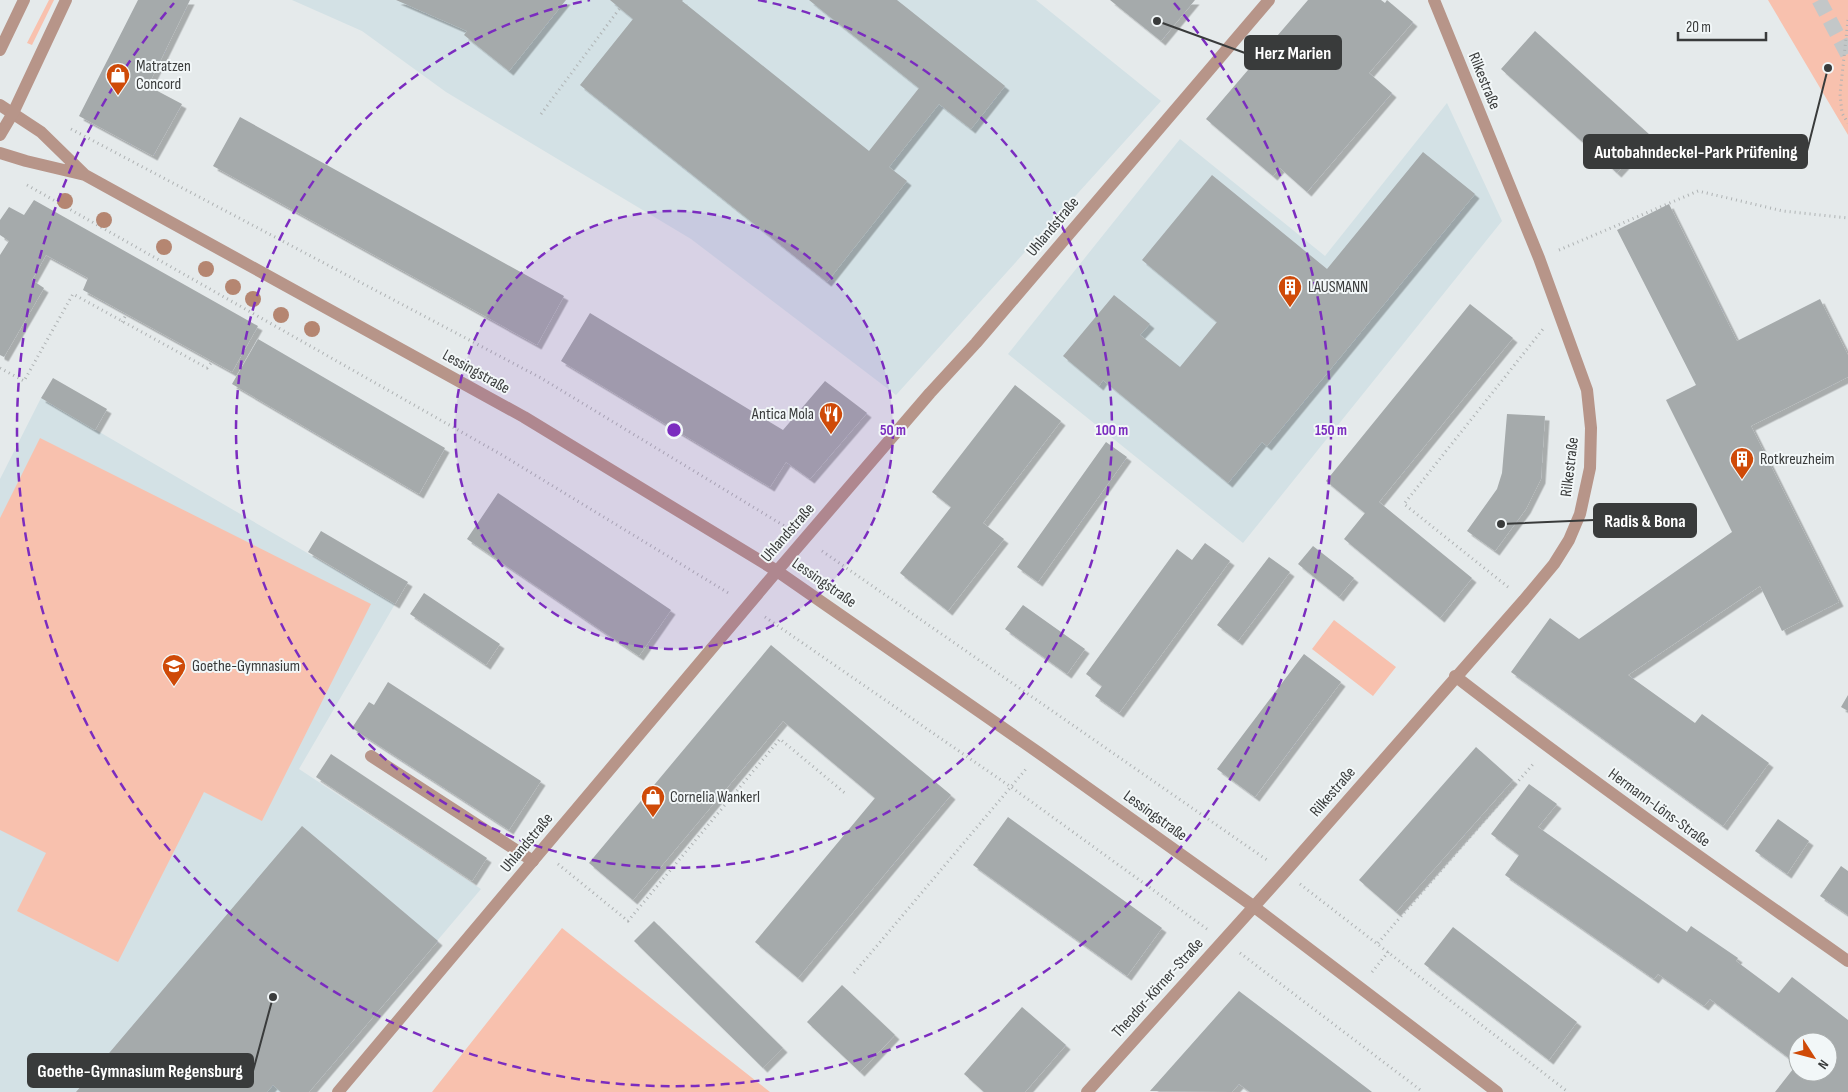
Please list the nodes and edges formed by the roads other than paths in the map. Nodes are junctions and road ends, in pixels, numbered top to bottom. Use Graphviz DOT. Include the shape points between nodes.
graph roads {
  1 [pos="24,0"];
  2 [pos="66,0"];
  3 [pos="1269,0"];
  4 [pos="1434,0"];
  5 [pos="0,50"];
  6 [pos="0,105"];
  7 [pos="13,113"];
  8 [pos="0,135"];
  9 [pos="0,153"];
  10 [pos="84,175"];
  11 [pos="777,571"];
  12 [pos="1456,676"];
  13 [pos="371,756"];
  14 [pos="538,856"];
  15 [pos="1253,906"];
  16 [pos="1848,961"];
  17 [pos="338,1092"];
  18 [pos="1087,1092"];
  19 [pos="1497,1092"];
  1 -- 5 [label="street"];
  2 -- 7 [label="street"];
  3 -- 11 [label="street, Uhlandstraße"];
  4 -- 12 [label="street, Rilkestraße" via="1539,258 1587,390 1591,428 1590,468 1580,514 1569,540 1554,564"];
  6 -- 7 [label="street, Lessingstraße"];
  7 -- 8 [label="street"];
  7 -- 10 [label="street, Lessingstraße" via="41,132"];
  9 -- 10 [label="street, Lessingstraße"];
  10 -- 11 [label="street, Lessingstraße" via="524,417"];
  11 -- 14 [label="street, Uhlandstraße"];
  11 -- 15 [label="street, Lessingstraße"];
  12 -- 15 [label="street, Rilkestraße"];
  12 -- 16 [label="street, Hermann-Löns-Straße" via="1548,748"];
  13 -- 14 [label="street"];
  14 -- 17 [label="street, Uhlandstraße"];
  15 -- 18 [label="street, Theodor-Körner-Straße"];
  15 -- 19 [label="street, Lessingstraße"];
}
